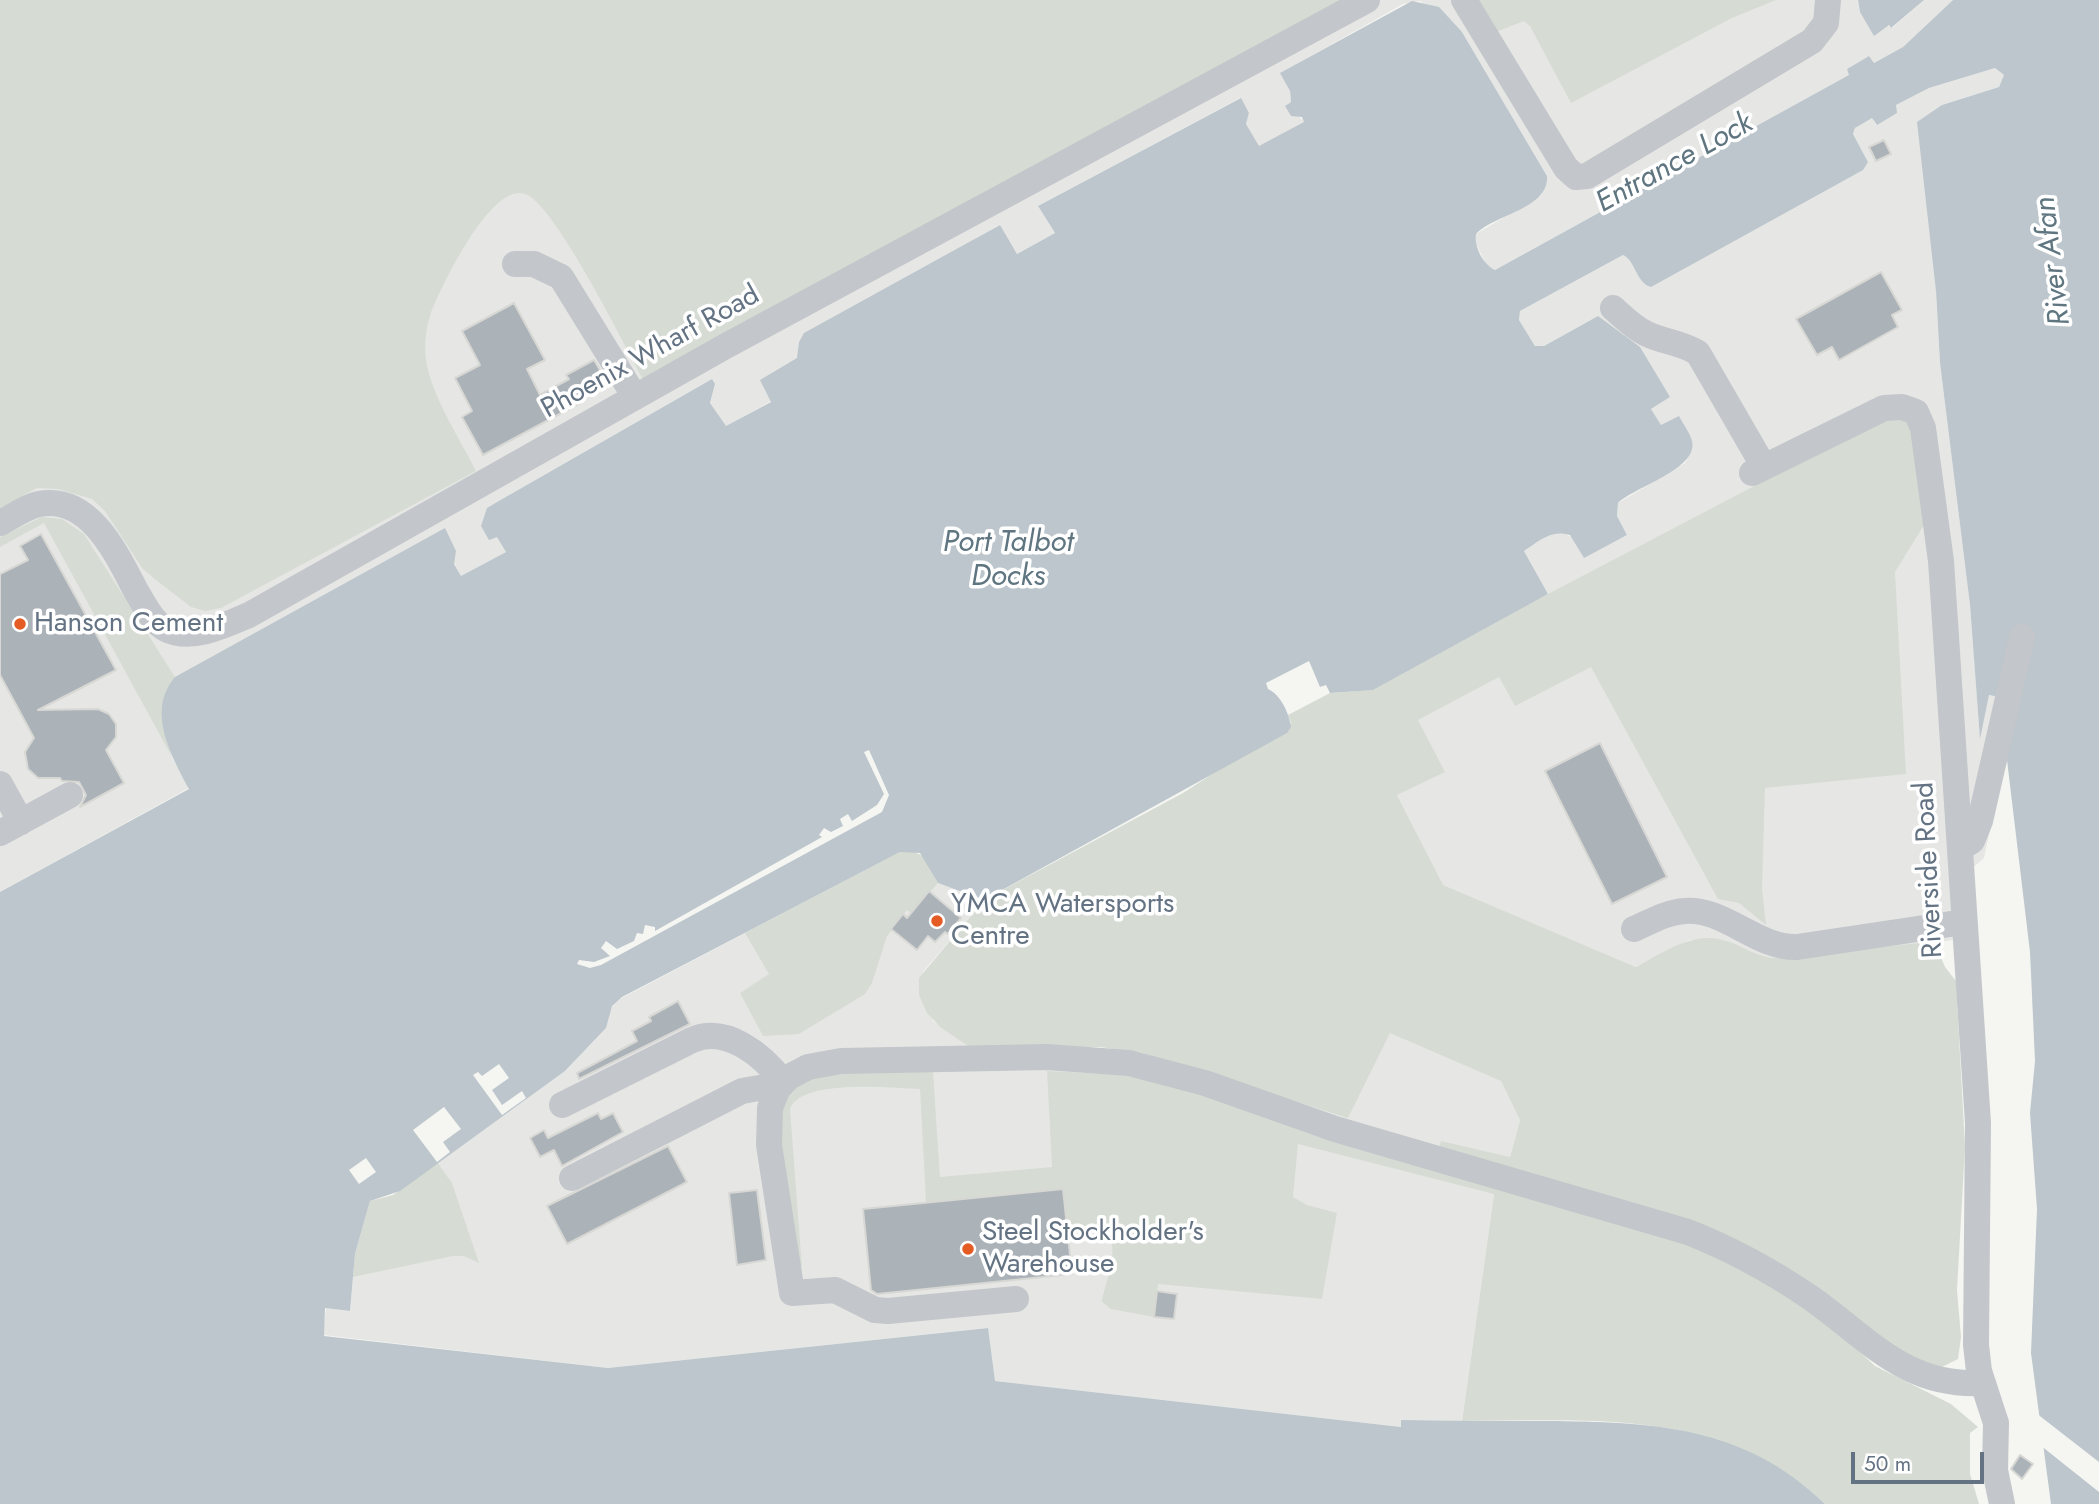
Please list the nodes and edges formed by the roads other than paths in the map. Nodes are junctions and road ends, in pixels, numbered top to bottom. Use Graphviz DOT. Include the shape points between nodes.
graph roads {
  1 [pos="1367,0"];
  2 [pos="1464,0"];
  3 [pos="1828,0"];
  4 [pos="515,264"];
  5 [pos="1613,308"];
  6 [pos="635,397"];
  7 [pos="0,523"];
  8 [pos="2022,636"];
  9 [pos="0,785"];
  10 [pos="70,795"];
  11 [pos="10,827"];
  12 [pos="1960,848"];
  13 [pos="1964,922"];
  14 [pos="1634,929"];
  15 [pos="779,1087"];
  16 [pos="562,1105"];
  17 [pos="572,1178"];
  18 [pos="1016,1299"];
  19 [pos="1983,1384"];
  20 [pos="2002,1504"];
  1 -- 6 [label="street, Phoenix Wharf Road"];
  2 -- 3 [label="street" via="1566,168 1576,177 1587,176 1812,41 1826,23"];
  4 -- 6 [label="street" via="534,264 561,277"];
  5 -- 12 [label="street, Riverside Road" via="1643,332 1685,344 1698,353 1758,470 1884,408 1916,412 1923,428 1941,561"];
  6 -- 7 [label="street, Phoenix Wharf Road" via="249,615 208,629 182,632 163,628 147,611 101,532 70,507 39,504"];
  8 -- 12 [label="street" via="1980,821 1972,841"];
  9 -- 11 [label="street"];
  10 -- 11 [label="street"];
  12 -- 13 [label="street, Riverside Road"];
  13 -- 14 [label="street" via="1797,947 1778,946 1696,911 1669,914"];
  13 -- 19 [label="street, Riverside Road" via="1978,1123 1975,1307"];
  15 -- 16 [label="street" via="763,1061 726,1037 710,1035"];
  15 -- 17 [label="street" via="742,1091"];
  15 -- 18 [label="street" via="768,1121 768,1145 793,1300 835,1290 875,1310 888,1311"];
  15 -- 19 [label="street" via="808,1067 854,1060 1082,1058 1148,1067 1335,1129 1695,1235 1809,1296 1905,1368 1936,1381"];
  19 -- 20 [label="street, Riverside Road" via="1996,1429"];
}
